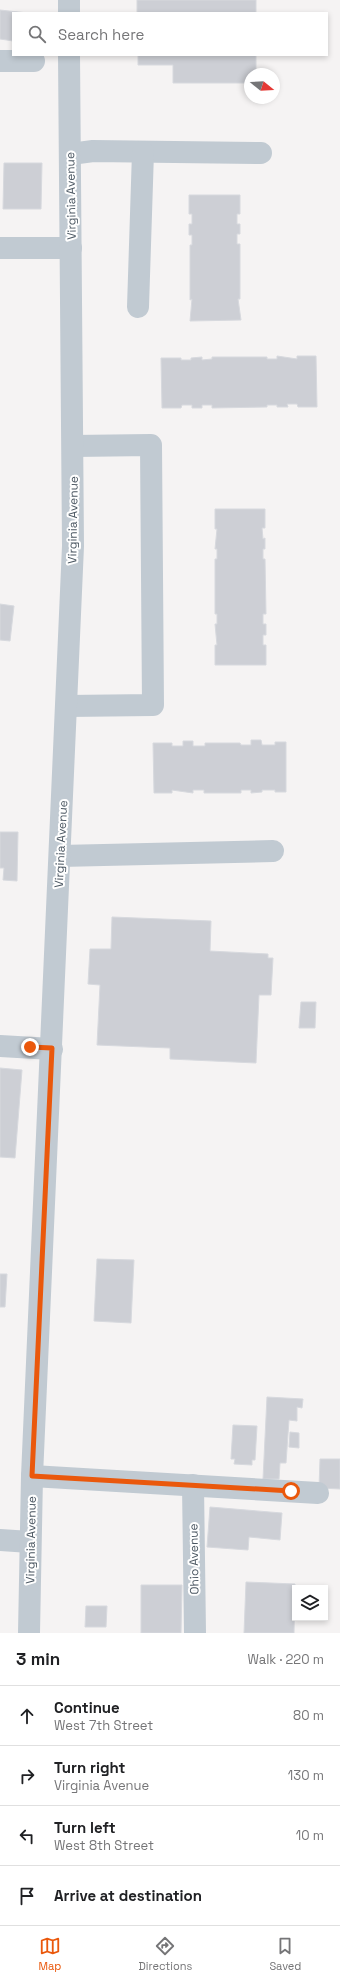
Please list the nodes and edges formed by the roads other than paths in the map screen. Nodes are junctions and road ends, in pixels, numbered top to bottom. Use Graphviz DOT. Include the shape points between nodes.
graph roads {
  1 [pos="69,0"];
  2 [pos="69,12"];
  3 [pos="69,56"];
  4 [pos="0,61"];
  5 [pos="34,61"];
  6 [pos="143,152"];
  7 [pos="261,153"];
  8 [pos="71,154"];
  9 [pos="0,248"];
  10 [pos="71,248"];
  11 [pos="138,308"];
  12 [pos="73,446"];
  13 [pos="67,706"];
  14 [pos="273,851"];
  15 [pos="60,856"];
  16 [pos="0,1046"];
  17 [pos="52,1048"];
  18 [pos="32,1476"];
  19 [pos="193,1485"];
  20 [pos="318,1493"];
  21 [pos="0,1540"];
  22 [pos="30,1542"];
  23 [pos="29,1633"];
  24 [pos="195,1633"];
  1 -- 2 [label="street"];
  3 -- 8 [label="street, Virginia Avenue"];
  4 -- 5 [label="street"];
  6 -- 7 [label="street"];
  6 -- 8 [label="street" via="93,151"];
  6 -- 11 [label="street"];
  8 -- 10 [label="street, Virginia Avenue"];
  9 -- 10 [label="street"];
  10 -- 12 [label="street, Virginia Avenue"];
  12 -- 13 [label="street, Virginia Avenue" via="73,546"];
  12 -- 13 [label="street" via="151,445 154,705"];
  13 -- 15 [label="street, Virginia Avenue"];
  14 -- 15 [label="street"];
  15 -- 17 [label="street, Virginia Avenue"];
  16 -- 17 [label="street"];
  17 -- 18 [label="street, Virginia Avenue"];
  18 -- 19 [label="street"];
  18 -- 22 [label="street, Virginia Avenue"];
  19 -- 20 [label="street"];
  19 -- 24 [label="street, Ohio Avenue"];
  21 -- 22 [label="street"];
  22 -- 23 [label="street, Virginia Avenue"];
}
